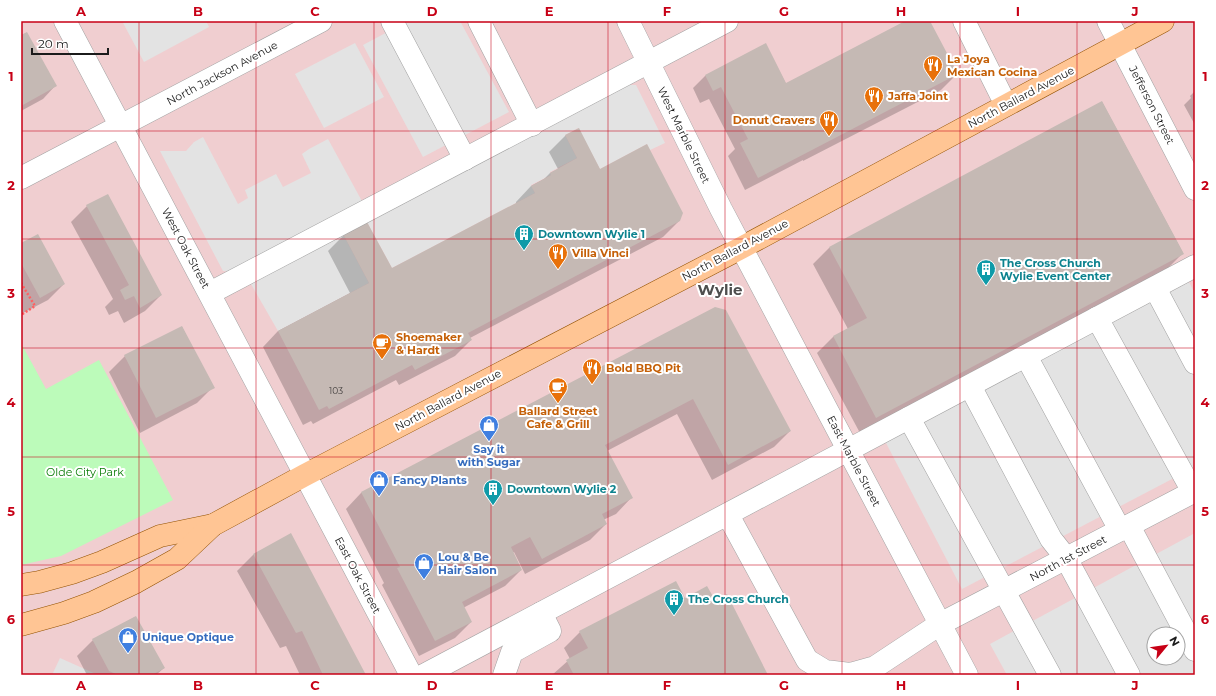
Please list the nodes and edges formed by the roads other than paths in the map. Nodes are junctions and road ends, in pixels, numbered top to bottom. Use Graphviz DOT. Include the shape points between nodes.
graph roads {
  1 [pos="66,21"];
  2 [pos="321,21"];
  3 [pos="392,21"];
  4 [pos="479,21"];
  5 [pos="628,21"];
  6 [pos="727,21"];
  7 [pos="964,21"];
  8 [pos="1108,21"];
  9 [pos="1163,21"];
  10 [pos="1120,44"];
  11 [pos="650,62"];
  12 [pos="1006,105"];
  13 [pos="532,124"];
  14 [pos="122,125"];
  15 [pos="465,159"];
  16 [pos="21,178"];
  17 [pos="1195,189"];
  18 [pos="741,248"];
  19 [pos="1195,266"];
  20 [pos="1155,288"];
  21 [pos="210,293"];
  22 [pos="1097,318"];
  23 [pos="1026,356"];
  24 [pos="1195,363"];
  25 [pos="970,386"];
  26 [pos="909,418"];
  27 [pos="848,450"];
  28 [pos="305,475"];
  29 [pos="1193,496"];
  30 [pos="728,514"];
  31 [pos="213,525"];
  32 [pos="1124,528"];
  33 [pos="1066,558"];
  34 [pos="21,585"];
  35 [pos="1004,591"];
  36 [pos="541,613"];
  37 [pos="940,624"];
  38 [pos="21,625"];
  39 [pos="1195,650"];
  40 [pos="411,675"];
  41 [pos="424,675"];
  42 [pos="504,675"];
  43 [pos="967,675"];
  44 [pos="1050,675"];
  45 [pos="1129,675"];
  1 -- 14 [label="street, West Oak Street"];
  2 -- 14 [label="street, North Jackson Avenue"];
  3 -- 15 [label="street"];
  4 -- 13 [label="street"];
  5 -- 11 [label="street, West Marble Street"];
  6 -- 11 [label="street"];
  7 -- 12 [label="street"];
  8 -- 10 [label="street, Jefferson Street"];
  9 -- 10 [label="main road, North Ballard Avenue"];
  10 -- 12 [label="main road, North Ballard Avenue"];
  10 -- 17 [label="street, Jefferson Street"];
  11 -- 13 [label="street"];
  11 -- 18 [label="street, West Marble Street"];
  12 -- 18 [label="main road, North Ballard Avenue"];
  13 -- 15 [label="street"];
  14 -- 16 [label="street, North Jackson Avenue"];
  14 -- 21 [label="street, West Oak Street"];
  15 -- 21 [label="street"];
  18 -- 27 [label="street, East Marble Street"];
  18 -- 28 [label="main road, North Ballard Avenue"];
  19 -- 20 [label="street"];
  20 -- 22 [label="street"];
  20 -- 24 [label="street"];
  21 -- 28 [label="street, West Oak Street"];
  22 -- 23 [label="street"];
  22 -- 29 [label="street"];
  23 -- 25 [label="street"];
  23 -- 32 [label="street"];
  25 -- 26 [label="street"];
  25 -- 33 [label="street" via="1051,539"];
  26 -- 27 [label="street"];
  26 -- 35 [label="street"];
  27 -- 30 [label="street"];
  27 -- 37 [label="street, East Marble Street"];
  28 -- 31 [label="main road, North Ballard Avenue"];
  28 -- 40 [label="street, East Oak Street"];
  29 -- 32 [label="street, North 1st Street"];
  30 -- 36 [label="street"];
  30 -- 37 [label="street, North 1st Street" via="807,660 825,671 850,674 875,667"];
  31 -- 34 [label="main road" via="160,536 72,573"];
  31 -- 38 [label="main road" via="177,560 136,582 94,602"];
  32 -- 33 [label="street, North 1st Street"];
  32 -- 39 [label="street"];
  33 -- 35 [label="street, North 1st Street"];
  33 -- 45 [label="street"];
  35 -- 37 [label="street, North 1st Street"];
  35 -- 44 [label="street"];
  36 -- 41 [label="street"];
  36 -- 42 [label="street" via="550,631 512,652"];
  37 -- 43 [label="street, East Marble Street"];
}
